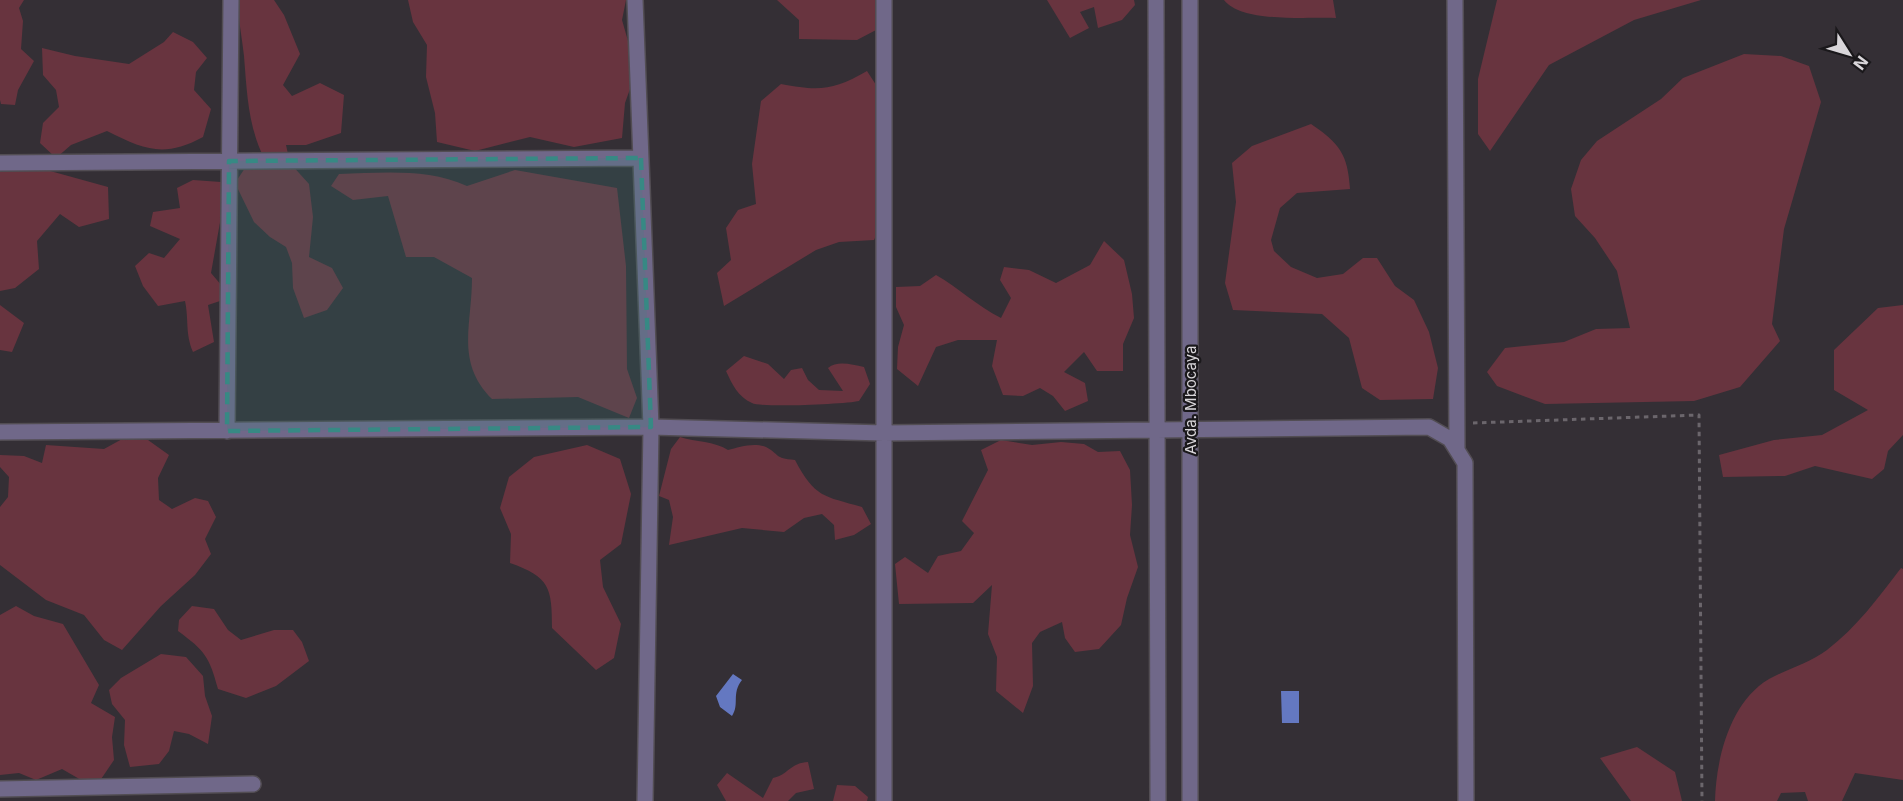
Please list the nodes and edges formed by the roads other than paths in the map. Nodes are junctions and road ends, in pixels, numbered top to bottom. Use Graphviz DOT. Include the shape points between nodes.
graph roads {
  1 [pos="231,0"];
  2 [pos="635,0"];
  3 [pos="884,0"];
  4 [pos="1156,0"];
  5 [pos="1190,0"];
  6 [pos="1455,0"];
  7 [pos="641,158"];
  8 [pos="229,161"];
  9 [pos="0,163"];
  10 [pos="651,427"];
  11 [pos="1157,429"];
  12 [pos="227,430"];
  13 [pos="1191,430"];
  14 [pos="0,432"];
  15 [pos="884,433"];
  16 [pos="1456,449"];
  17 [pos="253,784"];
  18 [pos="0,789"];
  19 [pos="148,794"];
  20 [pos="645,801"];
  21 [pos="884,801"];
  22 [pos="1158,801"];
  23 [pos="1190,801"];
  24 [pos="1466,801"];
  1 -- 8 [label="street"];
  2 -- 7 [label="street"];
  3 -- 15 [label="street"];
  4 -- 11 [label="street"];
  5 -- 13 [label="street, Avda. Mbocaya"];
  6 -- 16 [label="street"];
  7 -- 8 [label="street"];
  7 -- 10 [label="street"];
  8 -- 9 [label="street"];
  8 -- 12 [label="street"];
  10 -- 12 [label="street"];
  10 -- 15 [label="street"];
  10 -- 20 [label="street"];
  11 -- 13 [label="street"];
  11 -- 15 [label="street"];
  11 -- 22 [label="street"];
  12 -- 14 [label="street"];
  13 -- 16 [label="street" via="1429,427 1450,439"];
  13 -- 23 [label="street, Avda. Mbocaya"];
  15 -- 21 [label="street"];
  16 -- 24 [label="street" via="1465,463"];
  17 -- 19 [label="street"];
  18 -- 19 [label="street"];
}
